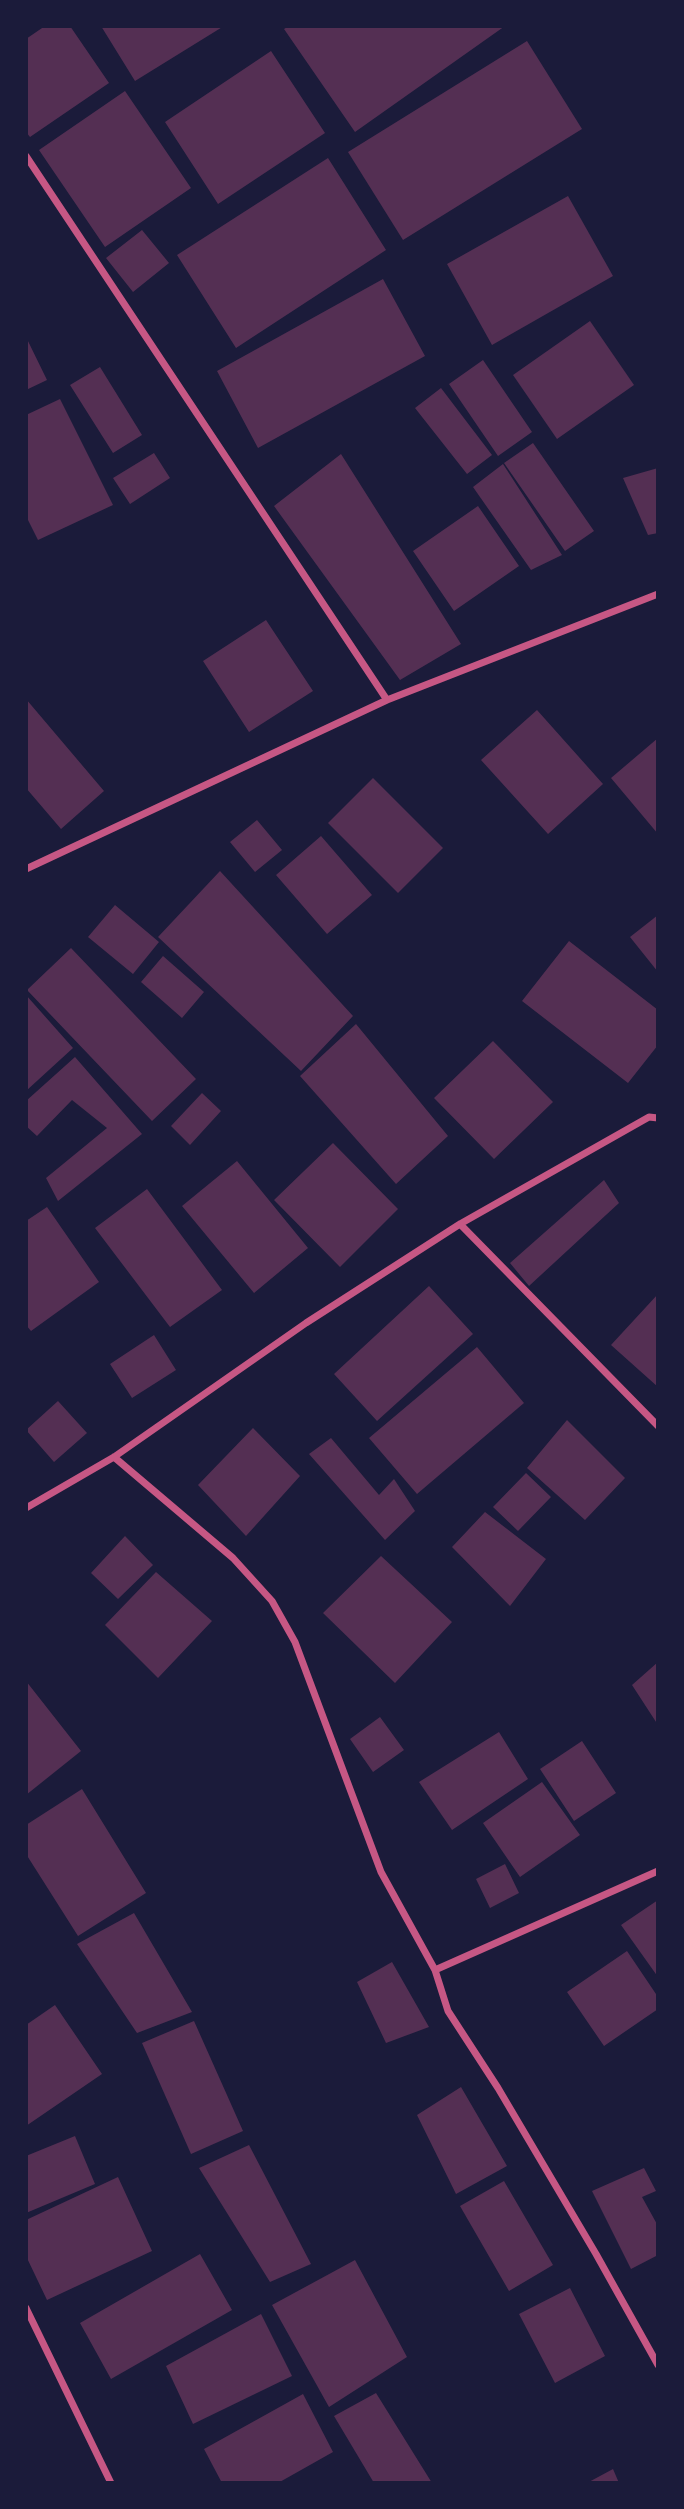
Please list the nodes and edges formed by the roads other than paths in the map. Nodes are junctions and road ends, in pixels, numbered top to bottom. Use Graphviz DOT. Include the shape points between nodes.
graph roads {
  1 [pos="26,156"];
  2 [pos="29,165"];
  3 [pos="658,594"];
  4 [pos="387,700"];
  5 [pos="26,869"];
  6 [pos="658,1118"];
  7 [pos="460,1224"];
  8 [pos="658,1426"];
  9 [pos="114,1457"];
  10 [pos="26,1508"];
  11 [pos="658,1871"];
  12 [pos="435,1970"];
  13 [pos="26,2308"];
  14 [pos="658,2365"];
  15 [pos="111,2483"];
  1 -- 2 [label="street"];
  2 -- 4 [label="street"];
  3 -- 4 [label="street"];
  4 -- 5 [label="street"];
  6 -- 7 [label="street" via="649,1117"];
  7 -- 8 [label="street"];
  7 -- 9 [label="street" via="306,1323"];
  9 -- 10 [label="street"];
  9 -- 12 [label="street" via="233,1558 272,1601 295,1642 381,1872"];
  11 -- 12 [label="street"];
  12 -- 14 [label="street" via="449,2011"];
  13 -- 15 [label="street"];
}
